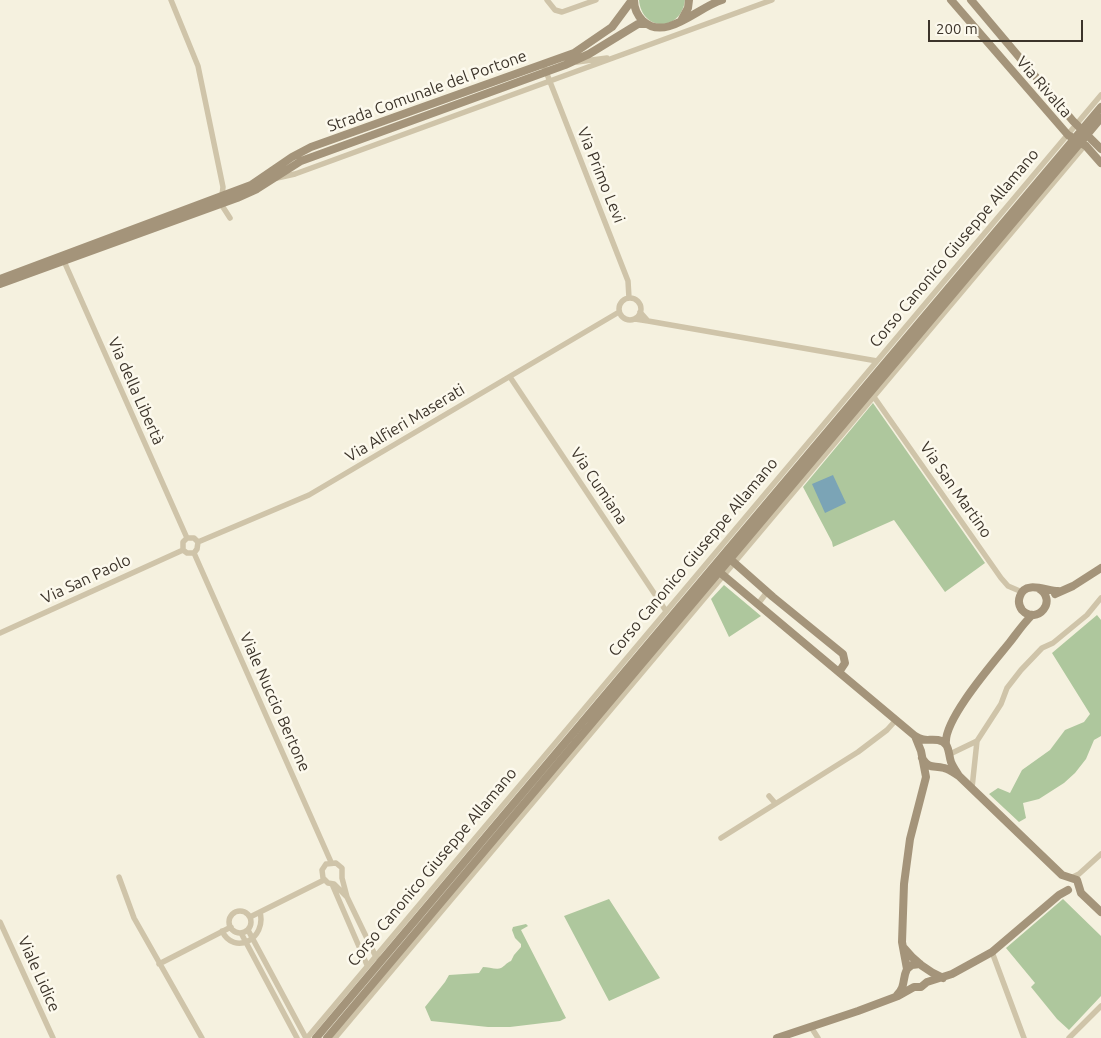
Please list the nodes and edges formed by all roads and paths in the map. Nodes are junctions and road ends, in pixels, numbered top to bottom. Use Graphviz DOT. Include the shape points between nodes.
graph roads {
  1 [pos="172,0"];
  2 [pos="547,0"];
  3 [pos="596,0"];
  4 [pos="633,0"];
  5 [pos="689,0"];
  6 [pos="722,0"];
  7 [pos="772,0"];
  8 [pos="952,0"];
  9 [pos="971,0"];
  10 [pos="680,21"];
  11 [pos="646,24"];
  12 [pos="616,57"];
  13 [pos="565,65"];
  14 [pos="544,68"];
  15 [pos="549,81"];
  16 [pos="1101,95"];
  17 [pos="1101,107"];
  18 [pos="1101,118"];
  19 [pos="1082,130"];
  20 [pos="1077,141"];
  21 [pos="1101,149"];
  22 [pos="1101,163"];
  23 [pos="272,179"];
  24 [pos="222,200"];
  25 [pos="230,218"];
  26 [pos="63,258"];
  27 [pos="0,278"];
  28 [pos="0,284"];
  29 [pos="629,298"];
  30 [pos="619,312"];
  31 [pos="640,312"];
  32 [pos="635,319"];
  33 [pos="648,320"];
  34 [pos="877,361"];
  35 [pos="510,377"];
  36 [pos="874,397"];
  37 [pos="187,538"];
  38 [pos="198,542"];
  39 [pos="183,550"];
  40 [pos="194,553"];
  41 [pos="732,561"];
  42 [pos="1101,568"];
  43 [pos="716,569"];
  44 [pos="1038,588"];
  45 [pos="767,592"];
  46 [pos="1022,592"];
  47 [pos="1058,592"];
  48 [pos="1101,598"];
  49 [pos="1047,603"];
  50 [pos="758,604"];
  51 [pos="1019,604"];
  52 [pos="666,611"];
  53 [pos="1032,615"];
  54 [pos="1017,632"];
  55 [pos="0,633"];
  56 [pos="839,672"];
  57 [pos="896,720"];
  58 [pos="949,728"];
  59 [pos="915,736"];
  60 [pos="932,740"];
  61 [pos="977,741"];
  62 [pos="946,744"];
  63 [pos="922,755"];
  64 [pos="950,756"];
  65 [pos="940,767"];
  66 [pos="959,776"];
  67 [pos="972,788"];
  68 [pos="922,792"];
  69 [pos="769,796"];
  70 [pos="775,803"];
  71 [pos="721,838"];
  72 [pos="1101,854"];
  73 [pos="331,862"];
  74 [pos="118,877"];
  75 [pos="342,878"];
  76 [pos="324,880"];
  77 [pos="317,883"];
  78 [pos="1072,883"];
  79 [pos="333,884"];
  80 [pos="335,891"];
  81 [pos="347,897"];
  82 [pos="260,912"];
  83 [pos="1101,912"];
  84 [pos="250,917"];
  85 [pos="0,922"];
  86 [pos="230,927"];
  87 [pos="248,930"];
  88 [pos="222,931"];
  89 [pos="241,933"];
  90 [pos="353,933"];
  91 [pos="253,939"];
  92 [pos="367,940"];
  93 [pos="246,942"];
  94 [pos="903,948"];
  95 [pos="992,952"];
  96 [pos="375,956"];
  97 [pos="159,964"];
  98 [pos="367,964"];
  99 [pos="388,965"];
  100 [pos="923,966"];
  101 [pos="907,969"];
  102 [pos="943,978"];
  103 [pos="906,980"];
  104 [pos="927,982"];
  105 [pos="914,987"];
  106 [pos="893,998"];
  107 [pos="1101,1006"];
  108 [pos="811,1028"];
  109 [pos="53,1038"];
  110 [pos="202,1038"];
  111 [pos="297,1038"];
  112 [pos="306,1038"];
  113 [pos="316,1038"];
  114 [pos="327,1038"];
  115 [pos="335,1038"];
  116 [pos="777,1038"];
  117 [pos="818,1038"];
  118 [pos="1024,1038"];
  119 [pos="1069,1038"];
  1 -- 24 [label="street" via="198,66 223,187"];
  2 -- 3 [label="street" via="555,10 562,12"];
  4 -- 11 [label="street, Strada Comunale del Portone" via="637,13"];
  4 -- 14 [label="street, Strada Comunale del Portone" via="604,34"];
  5 -- 10 [label="street"];
  6 -- 10 [label="street, Strada Comunale del Portone"];
  7 -- 12 [label="street, Strada Comunale del Portone"];
  8 -- 20 [label="street, Via Rivalta"];
  9 -- 19 [label="street, Via Rivalta"];
  10 -- 11 [label="street, Strada Comunale del Portone" via="664,28"];
  11 -- 13 [label="street, Strada Comunale del Portone" via="638,24"];
  12 -- 13 [label="street, Strada Comunale del Portone"];
  12 -- 15 [label="street, Strada Comunale del Portone"];
  13 -- 14 [label="street, Strada Comunale del Portone"];
  14 -- 15 [label="street, Via Primo Levi"];
  14 -- 23 [label="street, Strada Comunale del Portone" via="301,161"];
  14 -- 24 [label="street, Strada Comunale del Portone" via="311,146 256,183"];
  15 -- 23 [label="street, Strada Comunale del Portone" via="294,174"];
  15 -- 29 [label="street, Via Primo Levi" via="628,281"];
  16 -- 19 [label="street, Corso Canonico Giuseppe Allamano"];
  17 -- 19 [label="street, Corso Canonico Giuseppe Allamano"];
  18 -- 19 [label="street, Corso Canonico Giuseppe Allamano"];
  19 -- 20 [label="street, Corso Canonico Giuseppe Allamano"];
  19 -- 20 [label="street, Corso Canonico Giuseppe Allamano"];
  19 -- 21 [label="street, Via Rivalta"];
  20 -- 22 [label="street, Via Rivalta"];
  20 -- 34 [label="street, Corso Canonico Giuseppe Allamano"];
  20 -- 36 [label="street, Corso Canonico Giuseppe Allamano"];
  20 -- 41 [label="street, Corso Canonico Giuseppe Allamano"];
  20 -- 43 [label="street, Corso Canonico Giuseppe Allamano"];
  23 -- 24 [label="street, Strada Comunale del Portone" via="249,194"];
  24 -- 25 [label="street"];
  24 -- 26 [label="street, Strada Comunale del Portone"];
  26 -- 27 [label="street, Strada Comunale del Portone"];
  26 -- 28 [label="street, Strada Comunale del Portone"];
  26 -- 37 [label="street, Via della Libertà"];
  29 -- 30 [label="street" via="620,303"];
  29 -- 31 [label="street" via="637,301"];
  30 -- 32 [label="street" via="625,319"];
  30 -- 35 [label="street, Via Alfieri Maserati"];
  31 -- 32 [label="street"];
  31 -- 33 [label="street"];
  32 -- 33 [label="street"];
  33 -- 34 [label="street"];
  34 -- 43 [label="street, Corso Canonico Giuseppe Allamano"];
  35 -- 38 [label="street, Via Alfieri Maserati" via="309,495"];
  35 -- 52 [label="street, Via Cumiana"];
  36 -- 41 [label="street, Corso Canonico Giuseppe Allamano"];
  36 -- 46 [label="street, Via San Martino" via="1001,578 1008,586"];
  37 -- 38 [label="street"];
  37 -- 39 [label="street" via="182,544"];
  38 -- 40 [label="street"];
  39 -- 40 [label="street"];
  39 -- 55 [label="street, Via San Paolo"];
  40 -- 73 [label="street, Viale Nuccio Bertone"];
  41 -- 43 [label="street, Corso Canonico Giuseppe Allamano"];
  41 -- 45 [label="street"];
  42 -- 47 [label="street"];
  43 -- 50 [label="street"];
  43 -- 52 [label="street, Corso Canonico Giuseppe Allamano"];
  43 -- 99 [label="street, Corso Canonico Giuseppe Allamano"];
  44 -- 46 [label="street"];
  44 -- 47 [label="street"];
  44 -- 49 [label="street" via="1045,594"];
  45 -- 50 [label="street"];
  45 -- 56 [label="street" via="843,654 845,663"];
  46 -- 51 [label="street"];
  47 -- 49 [label="street"];
  48 -- 61 [label="street" via="1087,615 1042,648 1021,670"];
  49 -- 53 [label="street" via="1044,610"];
  50 -- 56 [label="street"];
  51 -- 53 [label="street" via="1024,612"];
  51 -- 54 [label="street" via="1022,616"];
  52 -- 96 [label="street, Corso Canonico Giuseppe Allamano"];
  53 -- 54 [label="street"];
  54 -- 58 [label="street" via="972,690"];
  56 -- 57 [label="street"];
  57 -- 59 [label="street"];
  57 -- 70 [label="street" via="858,752"];
  58 -- 60 [label="street"];
  58 -- 62 [label="street"];
  59 -- 60 [label="street"];
  59 -- 63 [label="street"];
  60 -- 62 [label="street"];
  60 -- 63 [label="street"];
  61 -- 64 [label="street"];
  61 -- 67 [label="street"];
  62 -- 64 [label="street"];
  63 -- 65 [label="street" via="929,766"];
  63 -- 68 [label="street" via="926,777"];
  64 -- 65 [label="street"];
  64 -- 66 [label="street"];
  65 -- 66 [label="street"];
  65 -- 68 [label="street"];
  66 -- 67 [label="street"];
  67 -- 78 [label="street"];
  68 -- 94 [label="street" via="905,868"];
  69 -- 70 [label="street"];
  70 -- 71 [label="street"];
  72 -- 78 [label="street"];
  73 -- 75 [label="street, Viale Nuccio Bertone" via="342,868"];
  73 -- 76 [label="street" via="322,870"];
  74 -- 97 [label="street" via="134,918"];
  75 -- 79 [label="street"];
  75 -- 81 [label="street, Viale Nuccio Bertone"];
  76 -- 77 [label="street"];
  76 -- 79 [label="street, Viale Nuccio Bertone"];
  77 -- 80 [label="street"];
  77 -- 82 [label="street"];
  78 -- 83 [label="street"];
  78 -- 95 [label="street"];
  79 -- 80 [label="street"];
  79 -- 81 [label="street, Viale Nuccio Bertone"];
  80 -- 90 [label="street"];
  81 -- 92 [label="street, Viale Nuccio Bertone"];
  82 -- 84 [label="street"];
  82 -- 91 [label="street" via="260,930"];
  84 -- 86 [label="street" via="244,912 237,912 230,919"];
  84 -- 87 [label="street"];
  85 -- 109 [label="street, Viale Lidice"];
  86 -- 88 [label="street"];
  86 -- 89 [label="street"];
  87 -- 89 [label="street"];
  87 -- 91 [label="street"];
  88 -- 93 [label="street" via="233,942"];
  88 -- 97 [label="street"];
  89 -- 93 [label="street"];
  90 -- 92 [label="street"];
  90 -- 98 [label="street"];
  91 -- 93 [label="street"];
  91 -- 112 [label="street"];
  92 -- 96 [label="street, Viale Nuccio Bertone"];
  93 -- 111 [label="street"];
  94 -- 100 [label="street"];
  94 -- 101 [label="street"];
  95 -- 102 [label="street"];
  95 -- 118 [label="street"];
  96 -- 98 [label="street, Corso Canonico Giuseppe Allamano"];
  96 -- 99 [label="street, Viale Nuccio Bertone"];
  97 -- 110 [label="street"];
  98 -- 112 [label="street, Corso Canonico Giuseppe Allamano"];
  99 -- 113 [label="street, Corso Canonico Giuseppe Allamano"];
  99 -- 114 [label="street, Corso Canonico Giuseppe Allamano"];
  99 -- 115 [label="street, Corso Canonico Giuseppe Allamano"];
  100 -- 101 [label="street" via="912,965"];
  100 -- 102 [label="street"];
  100 -- 104 [label="street" via="928,975"];
  101 -- 103 [label="street"];
  102 -- 104 [label="street"];
  103 -- 105 [label="street"];
  103 -- 106 [label="street"];
  104 -- 105 [label="street" via="921,987"];
  105 -- 106 [label="street"];
  106 -- 108 [label="street"];
  107 -- 119 [label="street"];
  108 -- 116 [label="street"];
  108 -- 117 [label="street"];
}
